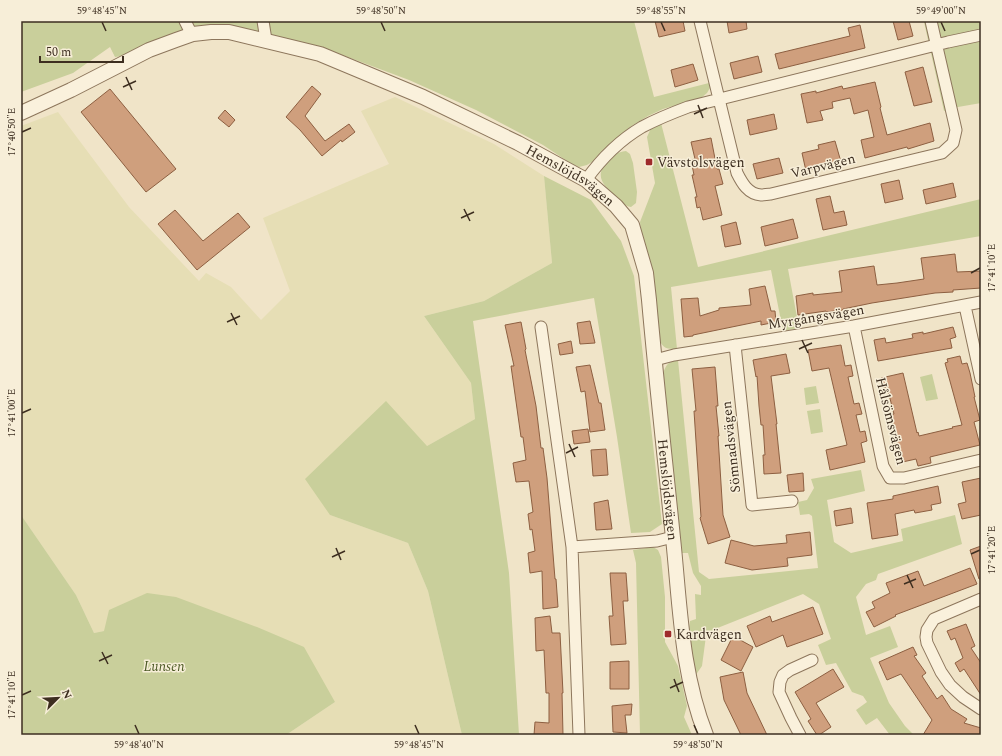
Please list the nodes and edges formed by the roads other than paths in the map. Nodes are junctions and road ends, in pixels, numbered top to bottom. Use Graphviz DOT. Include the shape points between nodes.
graph roads {
  1 [pos="185,21"];
  2 [pos="263,21"];
  3 [pos="700,21"];
  4 [pos="931,21"];
  5 [pos="192,35"];
  6 [pos="981,35"];
  7 [pos="266,40"];
  8 [pos="937,45"];
  9 [pos="720,99"];
  10 [pos="21,113"];
  11 [pos="586,180"];
  12 [pos="981,302"];
  13 [pos="965,306"];
  14 [pos="854,326"];
  15 [pos="541,327"];
  16 [pos="735,345"];
  17 [pos="655,360"];
  18 [pos="981,379"];
  19 [pos="981,460"];
  20 [pos="792,501"];
  21 [pos="673,537"];
  22 [pos="572,547"];
  23 [pos="981,599"];
  24 [pos="812,660"];
  25 [pos="981,709"];
  26 [pos="579,735"];
  27 [pos="706,735"];
  28 [pos="800,735"];
  1 -- 5 [label="street"];
  2 -- 7 [label="street"];
  3 -- 9 [label="street, Varpvägen"];
  4 -- 8 [label="street, Varpvägen"];
  5 -- 7 [label="street, Hemslöjdsvägen" via="229,32"];
  5 -- 10 [label="street, Hemslöjdsvägen" via="149,50"];
  6 -- 8 [label="street"];
  7 -- 11 [label="street, Hemslöjdsvägen" via="320,54 423,97 518,143"];
  8 -- 9 [label="street"];
  8 -- 9 [label="street, Varpvägen" via="956,130 953,143 942,153 761,195 752,192 740,181"];
  9 -- 11 [label="street" via="688,107 642,127 621,142 596,166"];
  11 -- 17 [label="street, Hemslöjdsvägen" via="616,206 632,225 646,273"];
  12 -- 13 [label="street, Myrgångsvägen"];
  13 -- 14 [label="street, Myrgångsvägen"];
  13 -- 18 [label="street"];
  14 -- 16 [label="street, Myrgångsvägen"];
  14 -- 19 [label="street, Hålsömsvägen" via="883,466 890,478 904,478"];
  15 -- 22 [label="street"];
  16 -- 17 [label="street, Myrgångsvägen"];
  16 -- 20 [label="street, Sömnadsvägen" via="752,505"];
  17 -- 21 [label="street, Hemslöjdsvägen"];
  21 -- 22 [label="street" via="657,541"];
  21 -- 27 [label="street, Hemslöjdsvägen" via="683,644 698,716"];
  22 -- 26 [label="street"];
  23 -- 25 [label="street" via="934,619 926,637 941,672 950,685"];
  24 -- 28 [label="street" via="790,670 780,682 779,692"];
}
